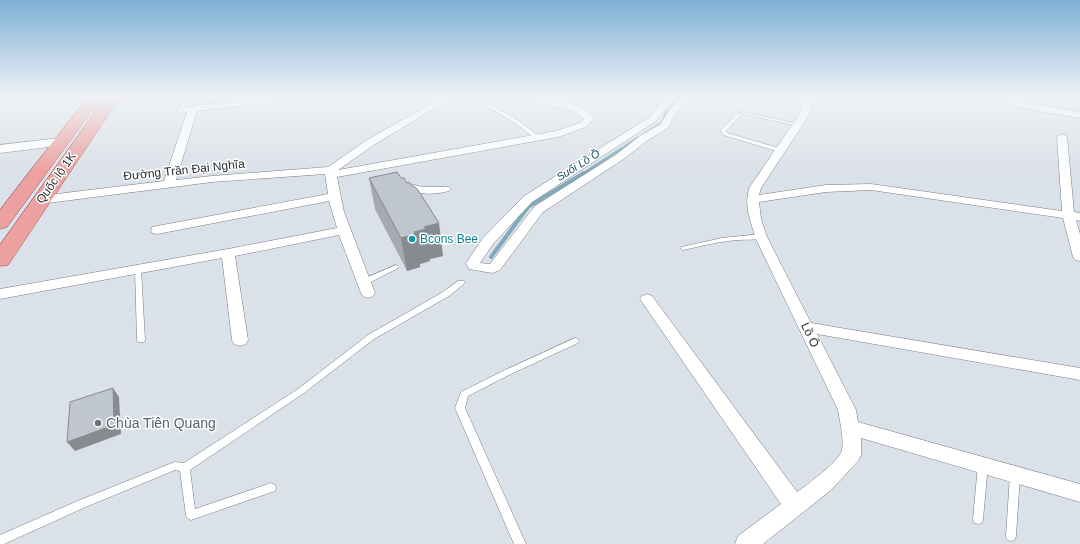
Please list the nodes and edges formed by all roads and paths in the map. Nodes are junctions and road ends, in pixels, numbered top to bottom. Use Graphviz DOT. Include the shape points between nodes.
graph roads {
  1 [pos="75,122"];
  2 [pos="95,122"];
  3 [pos="189,122"];
  4 [pos="405,122"];
  5 [pos="518,122"];
  6 [pos="586,122"];
  7 [pos="649,122"];
  8 [pos="667,122"];
  9 [pos="731,122"];
  10 [pos="786,122"];
  11 [pos="798,125"];
  12 [pos="1062,137"];
  13 [pos="538,138"];
  14 [pos="83,140"];
  15 [pos="60,142"];
  16 [pos="0,149"];
  17 [pos="780,150"];
  18 [pos="615,151"];
  19 [pos="368,169"];
  20 [pos="331,172"];
  21 [pos="169,184"];
  22 [pos="445,189"];
  23 [pos="335,196"];
  24 [pos="40,200"];
  25 [pos="753,200"];
  26 [pos="1074,216"];
  27 [pos="0,223"];
  28 [pos="157,230"];
  29 [pos="344,230"];
  30 [pos="761,237"];
  31 [pos="683,248"];
  32 [pos="228,253"];
  33 [pos="1080,257"];
  34 [pos="0,260"];
  35 [pos="396,267"];
  36 [pos="138,269"];
  37 [pos="460,283"];
  38 [pos="366,288"];
  39 [pos="0,294"];
  40 [pos="647,299"];
  41 [pos="806,327"];
  42 [pos="141,340"];
  43 [pos="240,340"];
  44 [pos="575,341"];
  45 [pos="1080,374"];
  46 [pos="850,426"];
  47 [pos="983,465"];
  48 [pos="185,468"];
  49 [pos="1015,474"];
  50 [pos="271,488"];
  51 [pos="1080,493"];
  52 [pos="795,506"];
  53 [pos="978,519"];
  54 [pos="1011,536"];
  55 [pos="0,540"];
  56 [pos="520,544"];
  57 [pos="746,544"];
  1 -- 15 [label="main road, Quốc lộ 1K"];
  2 -- 14 [label="main road, Quốc lộ 1K"];
  3 -- 21 [label="street"];
  4 -- 20 [label="street" via="371,142"];
  5 -- 13 [label="lane"];
  6 -- 13 [label="street, Đường Trần Đại Nghĩa" via="574,129"];
  7 -- 18 [label="street"];
  8 -- 18 [label="street" via="644,138"];
  9 -- 17 [label="lane" via="723,131 725,134"];
  10 -- 11 [label="lane"];
  11 -- 17 [label="street, Lồ Ô"];
  12 -- 26 [label="street"];
  13 -- 19 [label="street, Đường Trần Đại Nghĩa"];
  14 -- 15 [label="main road"];
  14 -- 24 [label="main road, Quốc lộ 1K"];
  15 -- 16 [label="street"];
  15 -- 27 [label="main road, Quốc lộ 1K"];
  17 -- 25 [label="street, Lồ Ô" via="755,188"];
  18 -- 18 [label="street" via="573,188 539,209 495,267 492,269 474,266 473,263 488,241 528,199"];
  19 -- 20 [label="street, Đường Trần Đại Nghĩa"];
  19 -- 22 [label="street" via="412,189"];
  20 -- 21 [label="street, Đường Trần Đại Nghĩa" via="275,173"];
  20 -- 23 [label="street"];
  21 -- 24 [label="street, Đường Trần Đại Nghĩa"];
  23 -- 28 [label="street"];
  23 -- 29 [label="street"];
  24 -- 34 [label="main road, Quốc lộ 1K"];
  25 -- 26 [label="street" via="852,186"];
  25 -- 30 [label="street, Lồ Ô"];
  26 -- 33 [label="street"];
  29 -- 32 [label="street"];
  29 -- 38 [label="street"];
  30 -- 31 [label="lane" via="721,239"];
  30 -- 41 [label="street, Lồ Ô"];
  32 -- 36 [label="street"];
  32 -- 43 [label="street"];
  35 -- 38 [label="lane"];
  36 -- 39 [label="street"];
  36 -- 42 [label="lane"];
  37 -- 48 [label="lane" via="371,338 301,391"];
  40 -- 52 [label="street"];
  41 -- 45 [label="street"];
  41 -- 46 [label="street, Lồ Ô" via="847,410"];
  44 -- 56 [label="lane" via="464,394 460,408"];
  46 -- 47 [label="street"];
  46 -- 52 [label="street, Lồ Ô" via="851,455 824,484"];
  47 -- 49 [label="street"];
  47 -- 53 [label="lane"];
  48 -- 50 [label="lane" via="191,515"];
  48 -- 55 [label="lane" via="175,466"];
  49 -- 51 [label="street"];
  49 -- 54 [label="lane"];
  52 -- 57 [label="street, Lồ Ô"];
}
